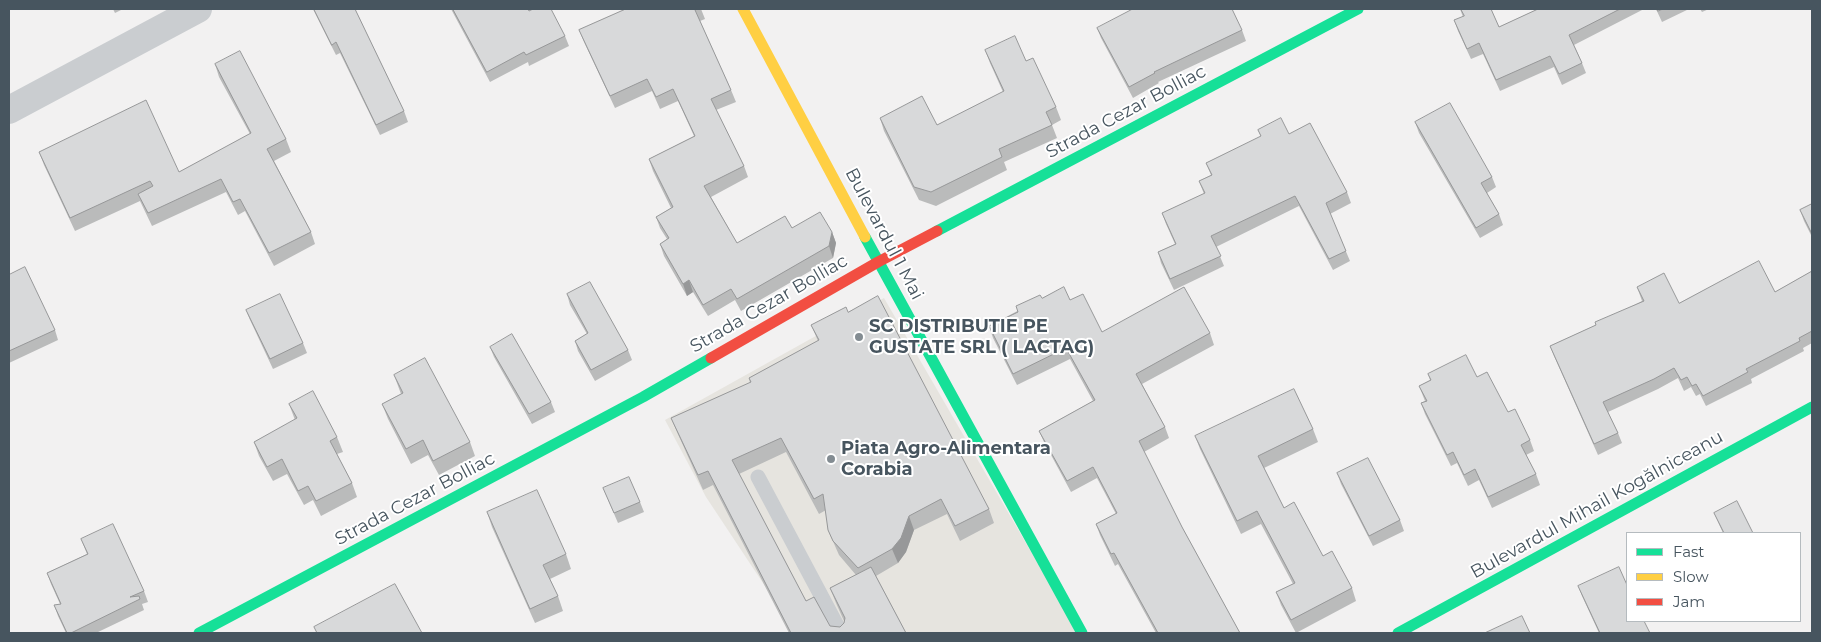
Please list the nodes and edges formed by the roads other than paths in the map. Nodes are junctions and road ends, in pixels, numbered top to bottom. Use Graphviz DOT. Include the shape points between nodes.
graph roads {
  1 [pos="198,9"];
  2 [pos="743,9"];
  3 [pos="1358,9"];
  4 [pos="9,110"];
  5 [pos="878,262"];
  6 [pos="1812,406"];
  7 [pos="758,477"];
  8 [pos="199,633"];
  9 [pos="841,633"];
  10 [pos="1082,633"];
  11 [pos="1398,633"];
  1 -- 4 [label="street"];
  2 -- 5 [label="street, Bulevardul 1 Mai"];
  3 -- 5 [label="street, Strada Cezar Bolliac"];
  5 -- 8 [label="street, Strada Cezar Bolliac" via="643,398"];
  5 -- 10 [label="street, Bulevardul 1 Mai"];
  6 -- 11 [label="street, Bulevardul Mihail Kogălniceanu"];
  7 -- 9 [label="lane"];
}
